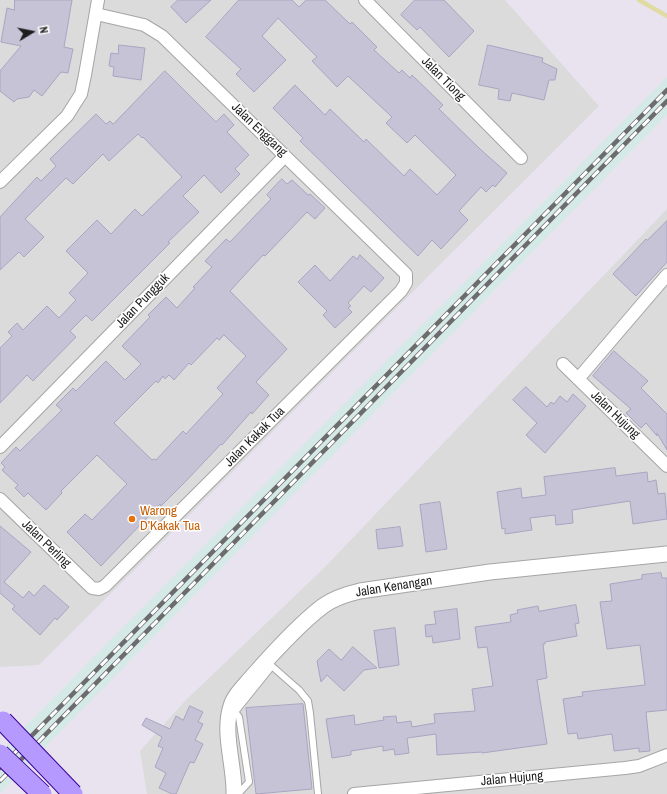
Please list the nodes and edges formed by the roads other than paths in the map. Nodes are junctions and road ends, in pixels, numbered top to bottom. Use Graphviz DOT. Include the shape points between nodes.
graph roads {
  1 [pos="98,0"];
  2 [pos="365,0"];
  3 [pos="96,14"];
  4 [pos="285,156"];
  5 [pos="521,158"];
  6 [pos="0,182"];
  7 [pos="406,274"];
  8 [pos="667,275"];
  9 [pos="563,364"];
  10 [pos="578,379"];
  11 [pos="0,447"];
  12 [pos="667,466"];
  13 [pos="0,499"];
  14 [pos="667,554"];
  15 [pos="92,588"];
  16 [pos="269,663"];
  17 [pos="233,709"];
  18 [pos="3,721"];
  19 [pos="0,754"];
  20 [pos="667,755"];
  21 [pos="42,794"];
  22 [pos="73,794"];
  23 [pos="234,794"];
  24 [pos="238,794"];
  25 [pos="318,794"];
  26 [pos="354,794"];
  1 -- 3 [label="street"];
  2 -- 5 [label="street, Jalan Tiong"];
  3 -- 4 [label="street, Jalan Enggang" via="144,25 162,36"];
  3 -- 6 [label="street" via="81,94 67,116"];
  4 -- 7 [label="street, Jalan Enggang"];
  4 -- 11 [label="street, Jalan Pungguk"];
  7 -- 15 [label="street, Jalan Kakak Tua" via="406,283 401,291 105,586 99,589"];
  8 -- 10 [label="street"];
  9 -- 10 [label="street, Jalan Hujung"];
  10 -- 12 [label="street, Jalan Hujung"];
  13 -- 15 [label="street, Jalan Perling"];
  14 -- 16 [label="street, Jalan Kenangan" via="490,572 360,590 324,606"];
  16 -- 17 [label="street, Jalan Kenangan" via="236,695"];
  16 -- 25 [label="lane" via="308,701"];
  17 -- 23 [label="street, Jalan Kenangan" via="228,722 228,737"];
  17 -- 24 [label="lane" via="239,717 249,782"];
  18 -- 22 [label="main road, bridge"];
  19 -- 21 [label="main road, bridge"];
  20 -- 26 [label="street, Jalan Hujung" via="639,766 626,768"];
}
